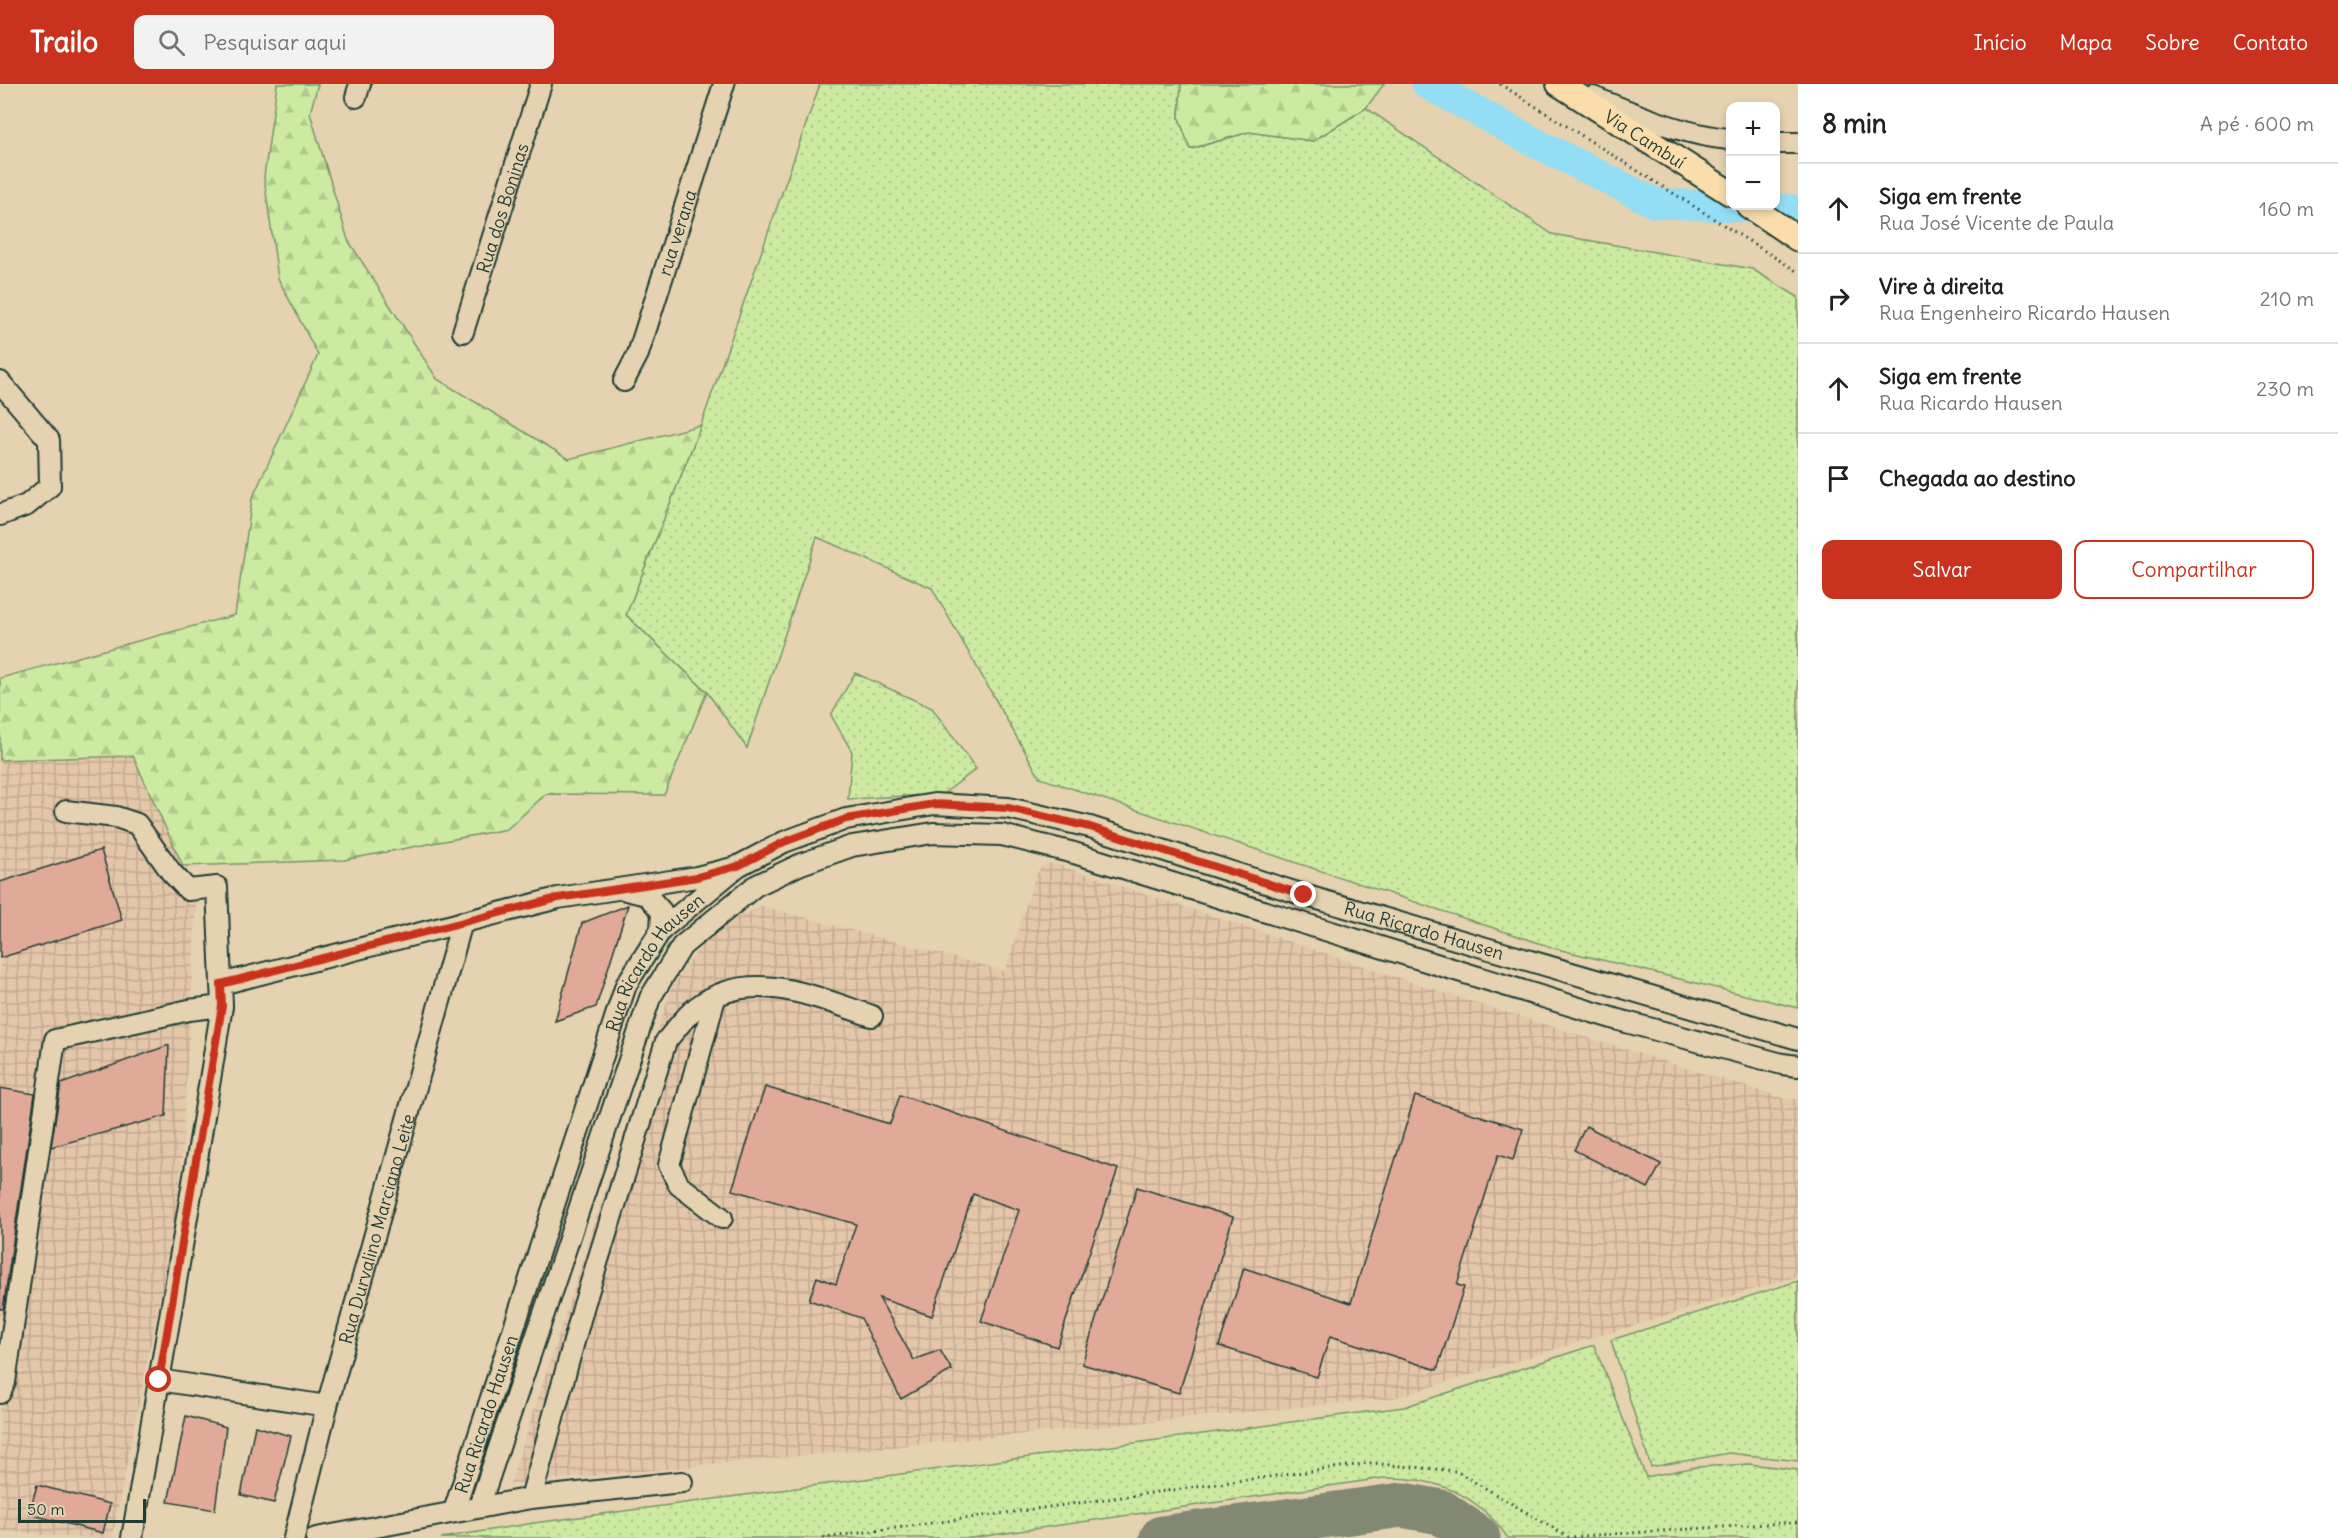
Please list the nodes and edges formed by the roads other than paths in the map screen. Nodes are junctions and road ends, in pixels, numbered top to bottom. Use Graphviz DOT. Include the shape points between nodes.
graph roads {
  1 [pos="541,84"];
  2 [pos="724,84"];
  3 [pos="1559,84"];
  4 [pos="1726,139"];
  5 [pos="1780,142"];
  6 [pos="1798,143"];
  7 [pos="1724,189"];
  8 [pos="1755,210"];
  9 [pos="1798,239"];
  10 [pos="463,332"];
  11 [pos="624,381"];
  12 [pos="0,382"];
  13 [pos="0,515"];
  14 [pos="66,812"];
  15 [pos="738,866"];
  16 [pos="621,889"];
  17 [pos="462,922"];
  18 [pos="661,930"];
  19 [pos="221,984"];
  20 [pos="715,998"];
  21 [pos="222,1006"];
  22 [pos="872,1016"];
  23 [pos="1798,1039"];
  24 [pos="1798,1066"];
  25 [pos="722,1218"];
  26 [pos="159,1380"];
  27 [pos="0,1393"];
  28 [pos="327,1406"];
  29 [pos="682,1482"];
  30 [pos="531,1498"];
  31 [pos="479,1506"];
  32 [pos="454,1511"];
  33 [pos="132,1538"];
  34 [pos="294,1538"];
  35 [pos="316,1538"];
  1 -- 10 [label="street, Rua dos Boninas"];
  2 -- 11 [label="street, rua verana" via="638,354"];
  3 -- 4 [label="street" via="1643,117"];
  3 -- 7 [label="main road, Via Cambuí"];
  5 -- 6 [label="street"];
  8 -- 9 [label="main road"];
  12 -- 13 [label="street" via="50,440 50,486 27,505"];
  14 -- 19 [label="street" via="116,817 137,824 188,890 217,886"];
  15 -- 16 [label="street"];
  15 -- 18 [label="street, Rua Ricardo Hausen"];
  15 -- 23 [label="street, Rua Ricardo Hausen" via="784,842 846,819 934,804 1008,808 1090,827 1304,895"];
  16 -- 17 [label="street" via="558,898"];
  16 -- 18 [label="street" via="647,895 662,912"];
  17 -- 19 [label="street"];
  17 -- 28 [label="street, Rua Durvalino Marciano Leite"];
  18 -- 32 [label="street, Rua Ricardo Hausen" via="626,985"];
  19 -- 21 [label="street"];
  20 -- 22 [label="street" via="743,987 788,988"];
  20 -- 25 [label="street" via="669,1165 679,1185"];
  20 -- 30 [label="street" via="697,1007 666,1041 588,1294"];
  21 -- 26 [label="street"];
  21 -- 27 [label="street" via="55,1040 5,1382"];
  24 -- 31 [label="street, Rua Ricardo Hausen" via="1615,1019 1074,853 1002,835 933,833 852,846 755,886 682,946 650,998"];
  26 -- 28 [label="street"];
  26 -- 33 [label="street"];
  28 -- 34 [label="street, Rua Durvalino Marciano Leite"];
  29 -- 30 [label="street"];
  30 -- 31 [label="street"];
  31 -- 32 [label="street"];
  32 -- 35 [label="street"];
}
